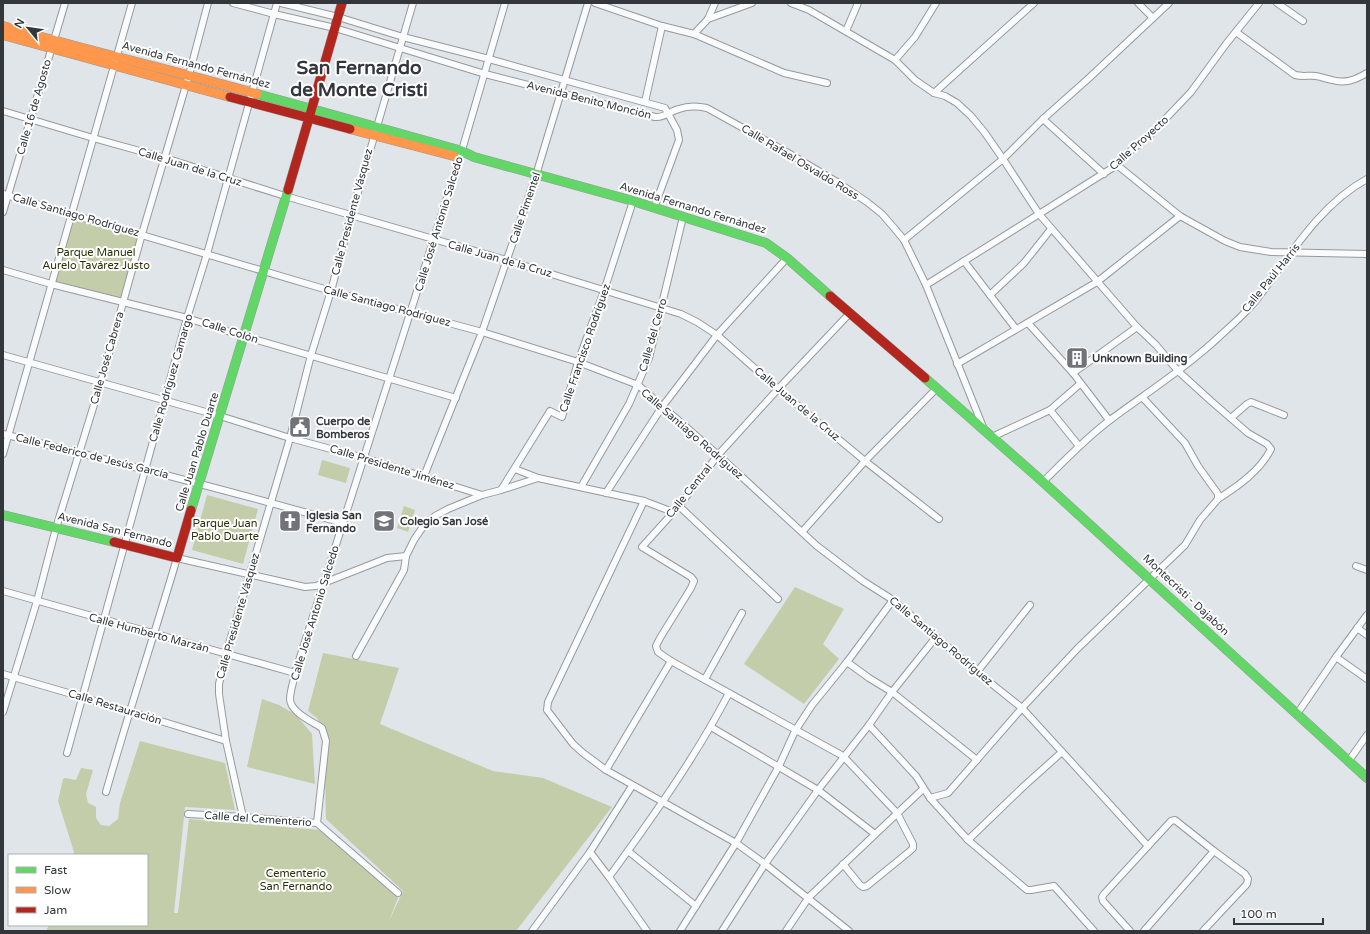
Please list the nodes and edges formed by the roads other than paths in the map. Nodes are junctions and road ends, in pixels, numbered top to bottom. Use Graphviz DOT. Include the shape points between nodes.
graph roads {
  1 [pos="65,3"];
  2 [pos="132,3"];
  3 [pos="208,3"];
  4 [pos="233,3"];
  5 [pos="277,3"];
  6 [pos="281,3"];
  7 [pos="342,3"];
  8 [pos="412,3"];
  9 [pos="505,3"];
  10 [pos="588,3"];
  11 [pos="595,3"];
  12 [pos="715,3"];
  13 [pos="752,3"];
  14 [pos="791,3"];
  15 [pos="812,3"];
  16 [pos="858,3"];
  17 [pos="936,3"];
  18 [pos="1034,3"];
  19 [pos="1138,3"];
  20 [pos="1169,3"];
  21 [pos="1260,3"];
  22 [pos="1277,3"];
  23 [pos="808,10"];
  24 [pos="274,14"];
  25 [pos="338,17"];
  26 [pos="1153,18"];
  27 [pos="708,19"];
  28 [pos="1303,21"];
  29 [pos="3,26"];
  30 [pos="662,26"];
  31 [pos="335,28"];
  32 [pos="846,31"];
  33 [pos="1236,32"];
  34 [pos="694,34"];
  35 [pos="3,35"];
  36 [pos="403,36"];
  37 [pos="52,45"];
  38 [pos="399,48"];
  39 [pos="489,59"];
  40 [pos="895,60"];
  41 [pos="116,62"];
  42 [pos="1367,73"];
  43 [pos="485,74"];
  44 [pos="189,75"];
  45 [pos="565,81"];
  46 [pos="827,83"];
  47 [pos="186,86"];
  48 [pos="562,93"];
  49 [pos="934,93"];
  50 [pos="251,97"];
  51 [pos="645,102"];
  52 [pos="3,111"];
  53 [pos="310,113"];
  54 [pos="669,113"];
  55 [pos="30,119"];
  56 [pos="1043,119"];
  57 [pos="375,131"];
  58 [pos="93,138"];
  59 [pos="461,154"];
  60 [pos="164,158"];
  61 [pos="1003,159"];
  62 [pos="1117,165"];
  63 [pos="1104,174"];
  64 [pos="536,175"];
  65 [pos="228,178"];
  66 [pos="1367,179"];
  67 [pos="6,194"];
  68 [pos="285,196"];
  69 [pos="633,201"];
  70 [pos="654,208"];
  71 [pos="3,212"];
  72 [pos="71,214"];
  73 [pos="1039,214"];
  74 [pos="350,216"];
  75 [pos="1180,216"];
  76 [pos="683,217"];
  77 [pos="1051,229"];
  78 [pos="142,234"];
  79 [pos="434,240"];
  80 [pos="904,240"];
  81 [pos="1290,253"];
  82 [pos="207,254"];
  83 [pos="1367,254"];
  84 [pos="787,258"];
  85 [pos="506,260"];
  86 [pos="964,261"];
  87 [pos="3,270"];
  88 [pos="264,270"];
  89 [pos="1097,282"];
  90 [pos="51,284"];
  91 [pos="926,285"];
  92 [pos="331,291"];
  93 [pos="604,291"];
  94 [pos="990,295"];
  95 [pos="123,301"];
  96 [pos="661,308"];
  97 [pos="412,312"];
  98 [pos="850,313"];
  99 [pos="187,318"];
  100 [pos="1028,323"];
  101 [pos="1136,327"];
  102 [pos="1016,330"];
  103 [pos="482,332"];
  104 [pos="717,335"];
  105 [pos="243,336"];
  106 [pos="3,355"];
  107 [pos="311,355"];
  108 [pos="30,362"];
  109 [pos="578,362"];
  110 [pos="957,364"];
  111 [pos="1178,371"];
  112 [pos="1073,373"];
  113 [pos="389,379"];
  114 [pos="101,382"];
  115 [pos="1080,384"];
  116 [pos="638,385"];
  117 [pos="778,389"];
  118 [pos="936,389"];
  119 [pos="456,398"];
  120 [pos="1143,398"];
  121 [pos="164,400"];
  122 [pos="662,407"];
  123 [pos="1050,410"];
  124 [pos="1284,415"];
  125 [pos="220,416"];
  126 [pos="1231,418"];
  127 [pos="1109,420"];
  128 [pos="6,434"];
  129 [pos="988,434"];
  130 [pos="290,438"];
  131 [pos="1079,446"];
  132 [pos="79,452"];
  133 [pos="3,454"];
  134 [pos="718,455"];
  135 [pos="364,458"];
  136 [pos="865,461"];
  137 [pos="515,469"];
  138 [pos="145,470"];
  139 [pos="424,476"];
  140 [pos="511,476"];
  141 [pos="538,478"];
  142 [pos="1044,482"];
  143 [pos="200,484"];
  144 [pos="516,485"];
  145 [pos="581,487"];
  146 [pos="501,490"];
  147 [pos="606,493"];
  148 [pos="482,494"];
  149 [pos="1218,499"];
  150 [pos="644,501"];
  151 [pos="270,502"];
  152 [pos="679,506"];
  153 [pos="672,512"];
  154 [pos="3,515"];
  155 [pos="939,520"];
  156 [pos="343,523"];
  157 [pos="56,528"];
  158 [pos="802,532"];
  159 [pos="124,546"];
  160 [pos="406,556"];
  161 [pos="177,558"];
  162 [pos="1356,566"];
  163 [pos="1367,570"];
  164 [pos="249,574"];
  165 [pos="1150,578"];
  166 [pos="324,582"];
  167 [pos="3,591"];
  168 [pos="778,598"];
  169 [pos="893,600"];
  170 [pos="37,601"];
  171 [pos="1030,605"];
  172 [pos="742,613"];
  173 [pos="1367,614"];
  174 [pos="103,620"];
  175 [pos="1357,628"];
  176 [pos="154,634"];
  177 [pos="1367,635"];
  178 [pos="936,637"];
  179 [pos="226,654"];
  180 [pos="356,656"];
  181 [pos="1336,657"];
  182 [pos="671,661"];
  183 [pos="847,662"];
  184 [pos="976,672"];
  185 [pos="295,673"];
  186 [pos="3,674"];
  187 [pos="14,677"];
  188 [pos="705,679"];
  189 [pos="1367,679"];
  190 [pos="729,692"];
  191 [pos="892,692"];
  192 [pos="82,697"];
  193 [pos="1022,708"];
  194 [pos="129,711"];
  195 [pos="3,712"];
  196 [pos="1297,714"];
  197 [pos="869,726"];
  198 [pos="711,727"];
  199 [pos="796,731"];
  200 [pos="1367,735"];
  201 [pos="226,741"];
  202 [pos="1062,752"];
  203 [pos="67,753"];
  204 [pos="843,756"];
  205 [pos="977,760"];
  206 [pos="1348,762"];
  207 [pos="779,766"];
  208 [pos="606,770"];
  209 [pos="1367,778"];
  210 [pos="632,786"];
  211 [pos="923,789"];
  212 [pos="818,790"];
  213 [pos="106,792"];
  214 [pos="930,798"];
  215 [pos="664,802"];
  216 [pos="897,813"];
  217 [pos="188,814"];
  218 [pos="243,817"];
  219 [pos="317,823"];
  220 [pos="875,834"];
  221 [pos="968,840"];
  222 [pos="736,843"];
  223 [pos="1148,846"];
  224 [pos="628,851"];
  225 [pos="1214,851"];
  226 [pos="590,852"];
  227 [pos="765,864"];
  228 [pos="843,864"];
  229 [pos="609,877"];
  230 [pos="398,893"];
  231 [pos="809,897"];
  232 [pos="696,906"];
  233 [pos="841,928"];
  234 [pos="532,931"];
  235 [pos="647,931"];
  236 [pos="680,931"];
  237 [pos="722,931"];
  238 [pos="786,931"];
  239 [pos="849,931"];
  240 [pos="1094,931"];
  241 [pos="1130,931"];
  242 [pos="1144,931"];
  243 [pos="1203,931"];
  1 -- 37 [label="street, Calle 16 de Agosto"];
  2 -- 41 [label="street"];
  3 -- 44 [label="street, Calle José Cabrera"];
  4 -- 24 [label="street, Avenida Benito Monción"];
  5 -- 24 [label="street, Calle Rodríguez Camargo"];
  6 -- 25 [label="street, Avenida Benito Monción"];
  7 -- 25 [label="main road, Calle Juan Pablo Duarte"];
  8 -- 36 [label="street, Calle Presidente Vásquez"];
  9 -- 39 [label="street, Calle José Antonio Salcedo"];
  10 -- 45 [label="street, Calle Pimentel"];
  11 -- 30 [label="street"];
  12 -- 27 [label="street"];
  13 -- 27 [label="street"];
  14 -- 23 [label="street"];
  15 -- 23 [label="street"];
  16 -- 32 [label="street"];
  17 -- 40 [label="street" via="915,37"];
  18 -- 49 [label="street"];
  19 -- 26 [label="street"];
  20 -- 26 [label="street"];
  21 -- 33 [label="street, Calle Proyecto"];
  22 -- 28 [label="street"];
  23 -- 32 [label="street"];
  24 -- 31 [label="street, Avenida Benito Monción"];
  24 -- 50 [label="street, Calle Rodríguez Camargo"];
  25 -- 31 [label="main road, Calle Juan Pablo Duarte"];
  25 -- 36 [label="street, Avenida Benito Monción"];
  26 -- 56 [label="street"];
  27 -- 34 [label="street"];
  29 -- 37 [label="main road, Avenida Fernando Fernández"];
  30 -- 34 [label="street"];
  30 -- 51 [label="street"];
  31 -- 38 [label="street, Avenida Benito Monción"];
  31 -- 53 [label="main road, Calle Juan Pablo Duarte"];
  32 -- 40 [label="street"];
  33 -- 42 [label="street" via="1295,75 1318,76 1346,82"];
  33 -- 62 [label="street, Calle Proyecto" via="1192,92"];
  34 -- 46 [label="street" via="784,73"];
  35 -- 37 [label="main road, Avenida Fernando Fernández"];
  36 -- 38 [label="street, Calle Presidente Vásquez"];
  36 -- 39 [label="street, Avenida Benito Monción"];
  37 -- 41 [label="main road, Avenida Fernando Fernández"];
  37 -- 55 [label="street, Calle 16 de Agosto"];
  38 -- 43 [label="street, Avenida Benito Monción"];
  38 -- 57 [label="street, Calle Presidente Vásquez"];
  39 -- 43 [label="street, Calle José Antonio Salcedo"];
  39 -- 45 [label="street, Avenida Benito Monción"];
  40 -- 49 [label="street" via="915,80"];
  41 -- 44 [label="main road, Avenida Fernando Fernández"];
  41 -- 47 [label="main road, Avenida Fernando Fernández"];
  41 -- 58 [label="street"];
  43 -- 48 [label="street, Avenida Benito Monción"];
  43 -- 59 [label="street, Calle José Antonio Salcedo"];
  44 -- 47 [label="street, Calle José Cabrera"];
  44 -- 50 [label="main road, Avenida Fernando Fernández"];
  45 -- 48 [label="street, Calle Pimentel"];
  45 -- 51 [label="street, Avenida Benito Monción"];
  47 -- 50 [label="main road, Avenida Fernando Fernández"];
  47 -- 60 [label="street, Calle José Cabrera"];
  48 -- 54 [label="street, Avenida Benito Monción" via="656,117 663,117"];
  48 -- 64 [label="street, Calle Pimentel"];
  49 -- 61 [label="street" via="957,103 971,116"];
  50 -- 53 [label="main road, Avenida Fernando Fernández"];
  50 -- 65 [label="street, Calle Rodríguez Camargo"];
  51 -- 54 [label="street, Avenida Benito Monción" via="665,108"];
  52 -- 55 [label="street, Calle Juan de la Cruz"];
  53 -- 57 [label="main road, Avenida Fernando Fernández"];
  53 -- 68 [label="main road, Calle Juan Pablo Duarte"];
  54 -- 70 [label="street" via="679,140"];
  54 -- 80 [label="street, Calle Rafael Osvaldo Ross" via="679,108 707,108 837,182 882,214"];
  55 -- 58 [label="street, Calle Juan de la Cruz"];
  55 -- 67 [label="street, Calle 16 de Agosto"];
  56 -- 61 [label="street"];
  56 -- 63 [label="street"];
  57 -- 59 [label="main road, Avenida Fernando Fernández"];
  57 -- 74 [label="street, Calle Presidente Vásquez"];
  58 -- 60 [label="street, Calle Juan de la Cruz"];
  58 -- 72 [label="street"];
  59 -- 64 [label="main road, Avenida Fernando Fernández"];
  59 -- 79 [label="street, Calle José Antonio Salcedo"];
  60 -- 65 [label="street, Calle Juan de la Cruz"];
  60 -- 78 [label="street, Calle José Cabrera"];
  61 -- 73 [label="street"];
  61 -- 80 [label="street"];
  62 -- 63 [label="street, Calle Proyecto"];
  62 -- 75 [label="street"];
  63 -- 73 [label="street, Calle Proyecto"];
  64 -- 69 [label="main road, Avenida Fernando Fernández"];
  64 -- 85 [label="street, Calle Pimentel"];
  65 -- 68 [label="street, Calle Juan de la Cruz"];
  65 -- 82 [label="street, Calle Rodríguez Camargo"];
  66 -- 81 [label="street, Calle Paúl Harris" via="1331,206"];
  67 -- 71 [label="street, Calle 16 de Agosto"];
  67 -- 72 [label="street, Calle Santiago Rodríguez"];
  68 -- 74 [label="street, Calle Juan de la Cruz"];
  68 -- 88 [label="main road, Calle Juan Pablo Duarte"];
  69 -- 70 [label="main road, Avenida Fernando Fernández"];
  69 -- 93 [label="street, Calle Francisco Rodríguez"];
  70 -- 76 [label="main road, Avenida Fernando Fernández"];
  72 -- 78 [label="street, Calle Santiago Rodríguez"];
  72 -- 90 [label="street"];
  73 -- 77 [label="street"];
  73 -- 86 [label="street, Calle Proyecto"];
  74 -- 79 [label="street, Calle Juan de la Cruz"];
  74 -- 92 [label="street, Calle Presidente Vásquez"];
  75 -- 81 [label="street" via="1225,242 1240,247"];
  75 -- 89 [label="street"];
  76 -- 84 [label="main road, Avenida Fernando Fernández" via="766,244"];
  76 -- 96 [label="street, Calle del Cerro"];
  77 -- 89 [label="street"];
  77 -- 94 [label="street" via="1024,263"];
  78 -- 82 [label="street, Calle Santiago Rodríguez"];
  78 -- 95 [label="street, Calle José Cabrera"];
  79 -- 85 [label="street, Calle Juan de la Cruz"];
  79 -- 97 [label="street, Calle José Antonio Salcedo"];
  80 -- 91 [label="street, Calle Rafael Osvaldo Ross"];
  81 -- 83 [label="street"];
  81 -- 111 [label="street, Calle Paúl Harris" via="1256,300 1220,336"];
  82 -- 88 [label="street, Calle Santiago Rodríguez"];
  82 -- 99 [label="street, Calle Rodríguez Camargo"];
  84 -- 98 [label="main road, Avenida Fernando Fernández"];
  84 -- 104 [label="street"];
  85 -- 93 [label="street, Calle Juan de la Cruz"];
  85 -- 103 [label="street, Calle Pimentel"];
  86 -- 91 [label="street, Calle Proyecto"];
  86 -- 94 [label="street"];
  87 -- 90 [label="street, Calle Colón"];
  88 -- 92 [label="street, Calle Santiago Rodríguez"];
  88 -- 105 [label="main road, Calle Juan Pablo Duarte"];
  89 -- 100 [label="street"];
  89 -- 101 [label="street"];
  90 -- 95 [label="street, Calle Colón"];
  90 -- 108 [label="street"];
  91 -- 110 [label="street, Calle Rafael Osvaldo Ross"];
  92 -- 97 [label="street, Calle Santiago Rodríguez"];
  92 -- 107 [label="street, Calle Presidente Vásquez"];
  93 -- 96 [label="street, Calle Juan de la Cruz"];
  93 -- 109 [label="street, Calle Francisco Rodríguez"];
  94 -- 102 [label="street"];
  95 -- 99 [label="street, Calle Colón"];
  95 -- 114 [label="street, Calle José Cabrera"];
  96 -- 104 [label="street, Calle Juan de la Cruz" via="681,314"];
  96 -- 116 [label="street, Calle del Cerro" via="649,358"];
  97 -- 103 [label="street, Calle Santiago Rodríguez"];
  97 -- 113 [label="street, Calle José Antonio Salcedo"];
  98 -- 117 [label="street, Calle Central"];
  98 -- 118 [label="main road, Avenida Fernando Fernández"];
  99 -- 105 [label="street, Calle Colón"];
  99 -- 121 [label="street, Calle Rodríguez Camargo"];
  100 -- 102 [label="street"];
  100 -- 112 [label="street"];
  101 -- 111 [label="street" via="1156,345"];
  101 -- 112 [label="street"];
  102 -- 110 [label="street"];
  103 -- 109 [label="street, Calle Santiago Rodríguez"];
  103 -- 119 [label="street, Calle Pimentel"];
  104 -- 117 [label="street, Calle Juan de la Cruz"];
  104 -- 122 [label="street"];
  105 -- 107 [label="street, Calle Colón"];
  105 -- 125 [label="main road, Calle Juan Pablo Duarte"];
  106 -- 108 [label="street, Calle Presidente Jiménez"];
  107 -- 113 [label="street, Calle Colón"];
  107 -- 130 [label="street, Calle Presidente Vásquez"];
  108 -- 114 [label="street, Calle Presidente Jiménez"];
  108 -- 128 [label="street"];
  109 -- 116 [label="street, Calle Santiago Rodríguez"];
  109 -- 137 [label="street, Calle Francisco Rodríguez" via="562,417 550,411"];
  110 -- 129 [label="street, Calle Rafael Osvaldo Ross"];
  111 -- 120 [label="street, Calle Paúl Harris"];
  111 -- 126 [label="street"];
  112 -- 115 [label="street"];
  113 -- 119 [label="street, Calle Colón"];
  113 -- 135 [label="street, Calle José Antonio Salcedo"];
  114 -- 121 [label="street, Calle Presidente Jiménez"];
  114 -- 132 [label="street, Calle José Cabrera"];
  115 -- 123 [label="street"];
  115 -- 127 [label="street"];
  116 -- 122 [label="street, Calle Santiago Rodríguez"];
  116 -- 145 [label="street, Calle del Cerro"];
  117 -- 134 [label="street, Calle Central"];
  117 -- 136 [label="street, Calle Juan de la Cruz"];
  118 -- 129 [label="main road, Avenida Fernando Fernández"];
  118 -- 136 [label="street"];
  119 -- 139 [label="street, Calle Pimentel"];
  120 -- 127 [label="street, Calle Paúl Harris"];
  120 -- 149 [label="street" via="1185,443 1218,494"];
  121 -- 125 [label="street, Calle Presidente Jiménez"];
  121 -- 138 [label="street, Calle Rodríguez Camargo"];
  122 -- 134 [label="street, Calle Santiago Rodríguez"];
  122 -- 147 [label="street"];
  123 -- 129 [label="street"];
  123 -- 131 [label="street"];
  124 -- 126 [label="street" via="1251,402"];
  125 -- 130 [label="street, Calle Presidente Jiménez"];
  125 -- 143 [label="main road, Calle Juan Pablo Duarte"];
  126 -- 149 [label="street" via="1271,449 1253,473"];
  127 -- 131 [label="street, Calle Paúl Harris"];
  128 -- 132 [label="street, Calle Federico de Jesús García"];
  128 -- 133 [label="street"];
  129 -- 142 [label="main road, Montecristi - Dajabón"];
  130 -- 135 [label="street, Calle Presidente Jiménez"];
  130 -- 151 [label="street, Calle Presidente Vásquez"];
  131 -- 142 [label="street, Calle Paúl Harris"];
  132 -- 138 [label="street, Calle Federico de Jesús García"];
  132 -- 157 [label="street, Calle José Cabrera"];
  134 -- 152 [label="street, Calle Central"];
  134 -- 158 [label="street, Calle Santiago Rodríguez"];
  135 -- 139 [label="street, Calle Presidente Jiménez"];
  135 -- 156 [label="street, Calle José Antonio Salcedo"];
  136 -- 155 [label="street, Calle Juan de la Cruz"];
  136 -- 158 [label="street"];
  137 -- 140 [label="street, Calle Francisco Rodríguez"];
  137 -- 141 [label="street"];
  138 -- 143 [label="street, Calle Federico de Jesús García"];
  138 -- 159 [label="street, Calle Rodríguez Camargo"];
  139 -- 148 [label="street, Calle Presidente Jiménez"];
  140 -- 144 [label="street"];
  140 -- 146 [label="street, Calle Francisco Rodríguez"];
  141 -- 144 [label="street"];
  141 -- 145 [label="street"];
  142 -- 165 [label="main road, Montecristi - Dajabón"];
  143 -- 151 [label="street, Calle Federico de Jesús García"];
  143 -- 161 [label="main road, Calle Juan Pablo Duarte"];
  144 -- 146 [label="street"];
  145 -- 147 [label="street"];
  146 -- 148 [label="street"];
  147 -- 150 [label="street"];
  148 -- 160 [label="street" via="448,509 424,525"];
  149 -- 165 [label="street" via="1200,520 1185,545"];
  150 -- 153 [label="street"];
  150 -- 208 [label="street" via="548,702 547,710 573,744"];
  151 -- 156 [label="street, Calle Federico de Jesús García"];
  151 -- 164 [label="street, Calle Presidente Vásquez"];
  152 -- 153 [label="street, Calle Central"];
  152 -- 168 [label="street"];
  153 -- 182 [label="street, Calle Central" via="642,547 694,581 656,646 658,652"];
  154 -- 157 [label="main road, Avenida San Fernando"];
  156 -- 166 [label="street, Calle José Antonio Salcedo"];
  157 -- 159 [label="main road, Avenida San Fernando"];
  157 -- 170 [label="street, Calle José Cabrera"];
  158 -- 169 [label="street, Calle Santiago Rodríguez" via="840,564"];
  159 -- 161 [label="main road, Avenida San Fernando"];
  159 -- 174 [label="street, Calle Rodríguez Camargo"];
  160 -- 166 [label="street, Avenida San Fernando" via="387,558"];
  160 -- 180 [label="street" via="404,570"];
  161 -- 164 [label="street, Avenida San Fernando"];
  161 -- 176 [label="street, Calle Juan Pablo Duarte"];
  162 -- 163 [label="street"];
  164 -- 166 [label="street, Avenida San Fernando" via="305,587"];
  164 -- 179 [label="street, Calle Presidente Vásquez"];
  165 -- 193 [label="street" via="1077,649"];
  165 -- 196 [label="main road, Montecristi - Dajabón"];
  166 -- 185 [label="street, Calle José Antonio Salcedo"];
  167 -- 170 [label="street, Calle Humberto Marzán"];
  169 -- 178 [label="street, Calle Santiago Rodríguez"];
  169 -- 183 [label="street"];
  170 -- 174 [label="street, Calle Humberto Marzán"];
  170 -- 187 [label="street, Calle José Cabrera"];
  171 -- 184 [label="street"];
  172 -- 188 [label="street"];
  173 -- 175 [label="street"];
  174 -- 176 [label="street, Calle Humberto Marzán"];
  174 -- 192 [label="street, Calle Rodríguez Camargo"];
  175 -- 177 [label="street"];
  175 -- 181 [label="street"];
  176 -- 179 [label="street, Calle Humberto Marzán"];
  176 -- 194 [label="street, Calle Juan Pablo Duarte"];
  178 -- 184 [label="street, Calle Santiago Rodríguez"];
  178 -- 191 [label="street"];
  179 -- 185 [label="street, Calle Humberto Marzán"];
  179 -- 201 [label="street, Calle Presidente Vásquez" via="219,684"];
  181 -- 189 [label="street"];
  181 -- 196 [label="street"];
  182 -- 188 [label="street"];
  182 -- 208 [label="street"];
  183 -- 191 [label="street"];
  183 -- 199 [label="street" via="812,704"];
  184 -- 193 [label="street, Calle Santiago Rodríguez"];
  185 -- 219 [label="street, Calle José Antonio Salcedo" via="290,700 292,706 322,728 326,741"];
  186 -- 187 [label="street, Calle Restauración"];
  187 -- 192 [label="street, Calle Restauración"];
  187 -- 195 [label="street, Calle José Cabrera"];
  188 -- 190 [label="street"];
  190 -- 198 [label="street"];
  190 -- 199 [label="street"];
  191 -- 197 [label="street"];
  191 -- 205 [label="street"];
  192 -- 194 [label="street, Calle Restauración"];
  192 -- 203 [label="street, Calle Rodríguez Camargo"];
  193 -- 202 [label="street, Calle Santiago Rodríguez"];
  193 -- 205 [label="street"];
  194 -- 201 [label="street, Calle Restauración"];
  194 -- 213 [label="street, Calle Juan Pablo Duarte"];
  196 -- 206 [label="main road, Montecristi - Dajabón"];
  197 -- 204 [label="street"];
  197 -- 211 [label="street" via="916,776"];
  198 -- 207 [label="street"];
  198 -- 215 [label="street"];
  199 -- 204 [label="street"];
  199 -- 207 [label="street"];
  200 -- 206 [label="street"];
  201 -- 218 [label="street, Calle Presidente Vásquez"];
  202 -- 221 [label="street"];
  202 -- 223 [label="street, Calle Santiago Rodríguez"];
  204 -- 212 [label="street"];
  204 -- 216 [label="street"];
  205 -- 214 [label="street" via="948,792"];
  206 -- 209 [label="main road, Montecristi - Dajabón"];
  207 -- 212 [label="street"];
  207 -- 222 [label="street"];
  208 -- 210 [label="street"];
  210 -- 215 [label="street"];
  210 -- 226 [label="street"];
  211 -- 214 [label="street"];
  211 -- 216 [label="street"];
  212 -- 220 [label="street"];
  212 -- 227 [label="street"];
  214 -- 221 [label="street"];
  215 -- 222 [label="street"];
  215 -- 224 [label="street"];
  216 -- 220 [label="street"];
  216 -- 228 [label="street" via="913,844 910,851 863,887"];
  217 -- 218 [label="street, Calle del Cementerio"];
  218 -- 219 [label="street, Calle del Cementerio"];
  219 -- 230 [label="street, Calle del Cementerio"];
  220 -- 228 [label="street"];
  221 -- 240 [label="street" via="1027,890 1054,886"];
  222 -- 227 [label="street"];
  222 -- 232 [label="street"];
  223 -- 225 [label="street" via="1171,821 1175,820"];
  223 -- 241 [label="street" via="1102,897"];
  224 -- 229 [label="street"];
  224 -- 232 [label="street"];
  225 -- 242 [label="street"];
  225 -- 243 [label="street" via="1248,879 1247,884"];
  226 -- 229 [label="street"];
  226 -- 234 [label="street"];
  227 -- 231 [label="street"];
  227 -- 237 [label="street"];
  228 -- 231 [label="street"];
  229 -- 235 [label="street"];
  231 -- 233 [label="street"];
  231 -- 238 [label="street"];
  232 -- 236 [label="street"];
  233 -- 239 [label="street"];
}
